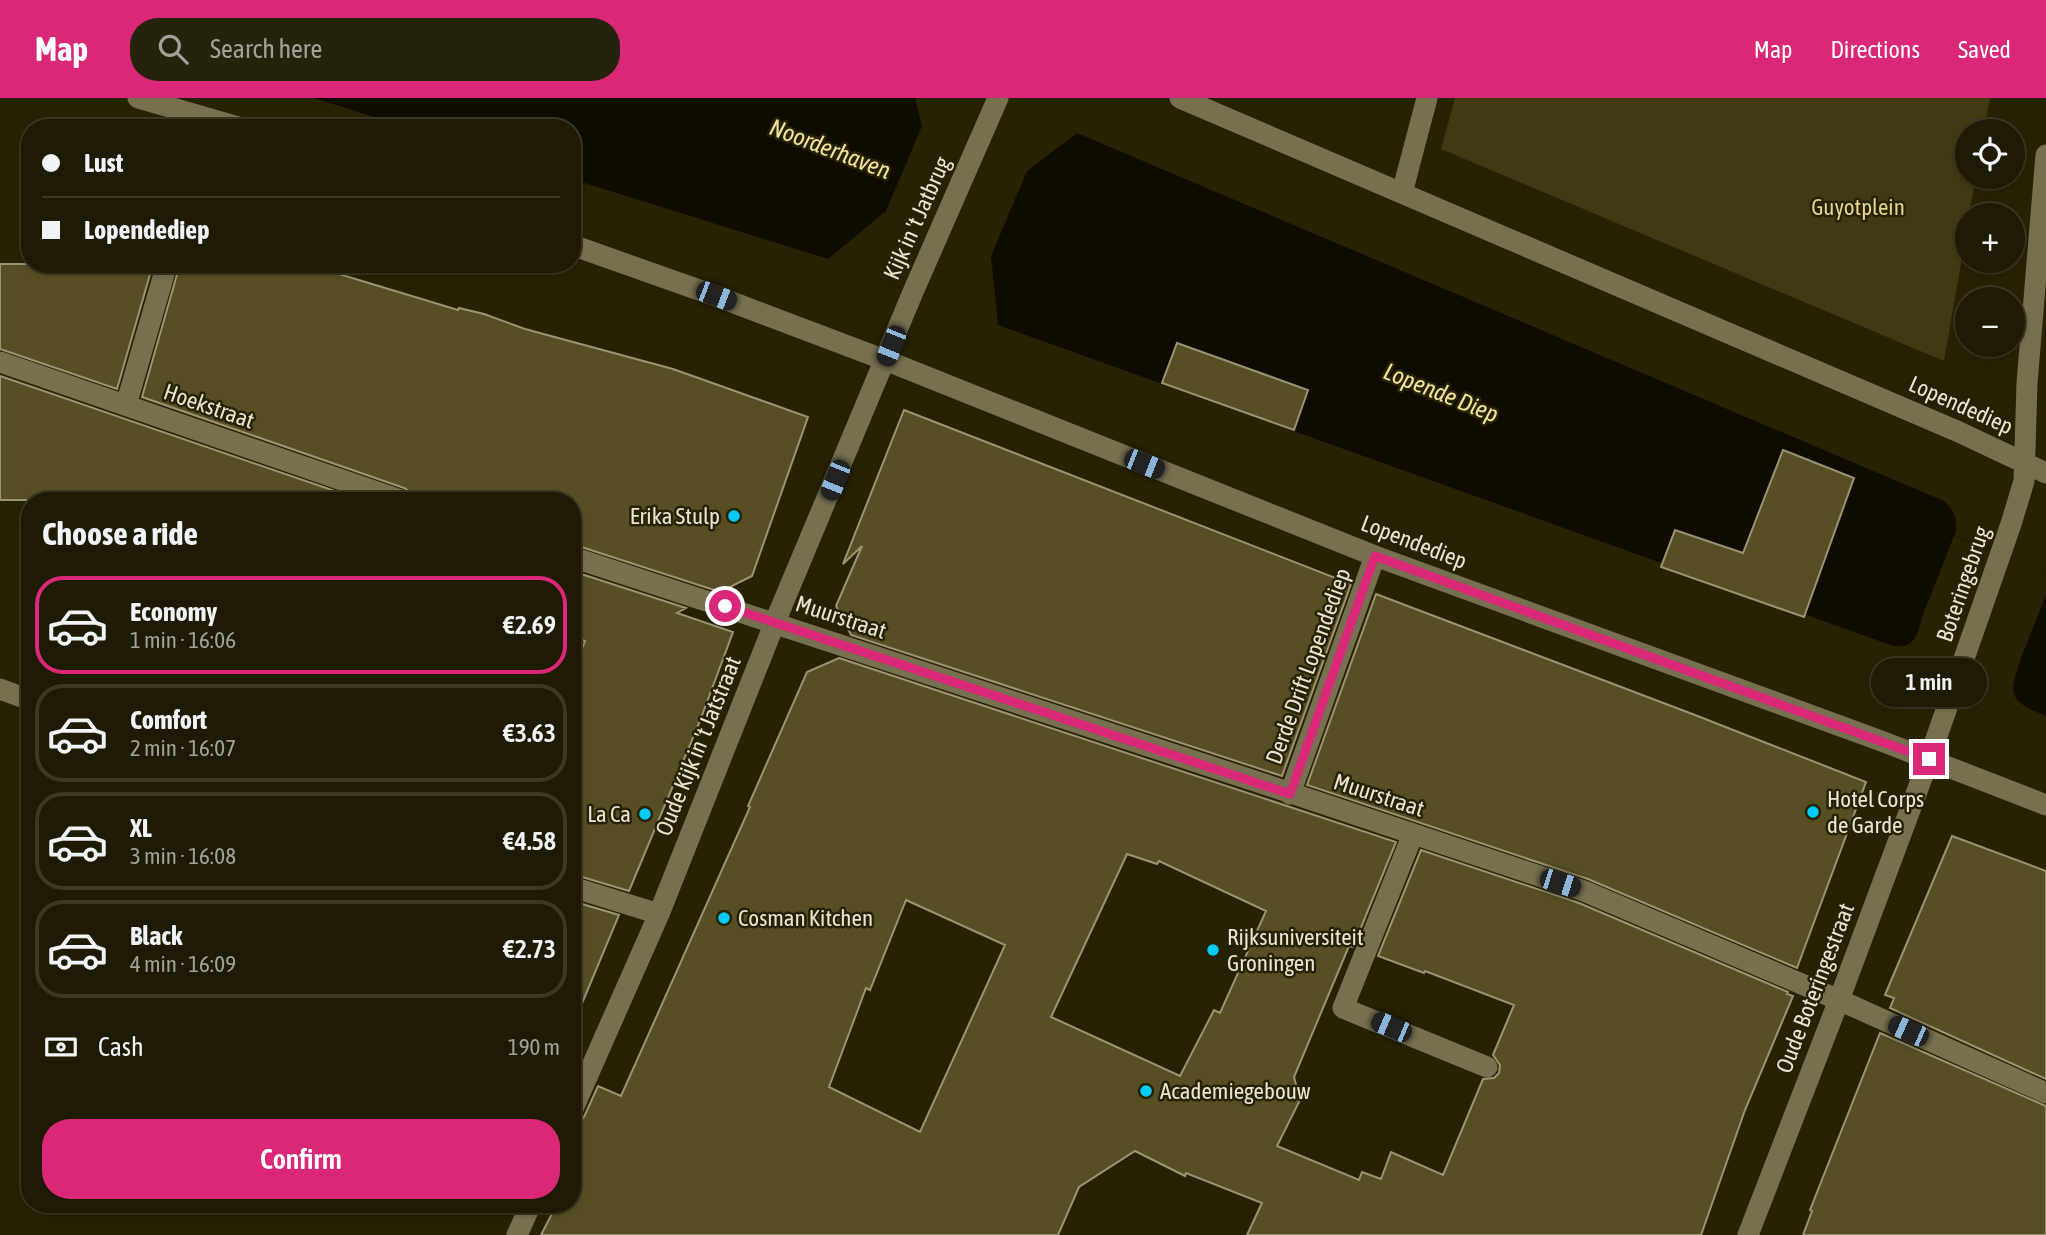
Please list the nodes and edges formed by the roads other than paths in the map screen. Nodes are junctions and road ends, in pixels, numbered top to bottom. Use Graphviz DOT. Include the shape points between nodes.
graph roads {
  1 [pos="138,98"];
  2 [pos="1180,98"];
  3 [pos="1427,98"];
  4 [pos="997,100"];
  5 [pos="199,119"];
  6 [pos="2046,155"];
  7 [pos="1402,193"];
  8 [pos="581,248"];
  9 [pos="164,273"];
  10 [pos="885,360"];
  11 [pos="0,362"];
  12 [pos="126,405"];
  13 [pos="2025,463"];
  14 [pos="2046,473"];
  15 [pos="377,492"];
  16 [pos="1375,556"];
  17 [pos="581,560"];
  18 [pos="775,622"];
  19 [pos="0,689"];
  20 [pos="21,697"];
  21 [pos="1929,759"];
  22 [pos="1290,794"];
  23 [pos="2046,804"];
  24 [pos="1413,834"];
  25 [pos="581,890"];
  26 [pos="659,915"];
  27 [pos="1839,1000"];
  28 [pos="1487,1067"];
  29 [pos="581,1091"];
  30 [pos="2046,1093"];
  31 [pos="527,1213"];
  32 [pos="517,1235"];
  33 [pos="1748,1235"];
  1 -- 5 [label="street"];
  2 -- 7 [label="street, Lopendediep"];
  3 -- 7 [label="street"];
  4 -- 10 [label="street, Kijk in 't Jatbrug"];
  6 -- 13 [label="street, Boteringebrug"];
  7 -- 13 [label="street, Lopendediep"];
  8 -- 10 [label="street"];
  9 -- 12 [label="street"];
  10 -- 16 [label="street, Lopendediep"];
  10 -- 18 [label="street, Oude Kijk in 't Jatstraat"];
  11 -- 12 [label="street, Hoekstraat"];
  12 -- 15 [label="street, Hoekstraat"];
  13 -- 14 [label="street, Lopendediep"];
  13 -- 21 [label="street, Boteringebrug" via="2024,481 2001,554"];
  16 -- 21 [label="street, Lopendediep"];
  16 -- 22 [label="street, Derde Drift Lopendediep"];
  17 -- 18 [label="street"];
  18 -- 22 [label="street, Muurstraat"];
  18 -- 26 [label="street, Oude Kijk in 't Jatstraat"];
  19 -- 20 [label="street"];
  21 -- 23 [label="street, Lopendediep"];
  21 -- 27 [label="street, Oude Boteringestraat"];
  22 -- 24 [label="street, Muurstraat"];
  24 -- 27 [label="street, Muurstraat" via="1584,891"];
  24 -- 28 [label="street" via="1343,1008"];
  25 -- 26 [label="street"];
  26 -- 29 [label="street, Oude Kijk in 't Jatstraat"];
  27 -- 30 [label="street, Muurstraat"];
  27 -- 33 [label="street, Oude Boteringestraat"];
  31 -- 32 [label="street"];
}
